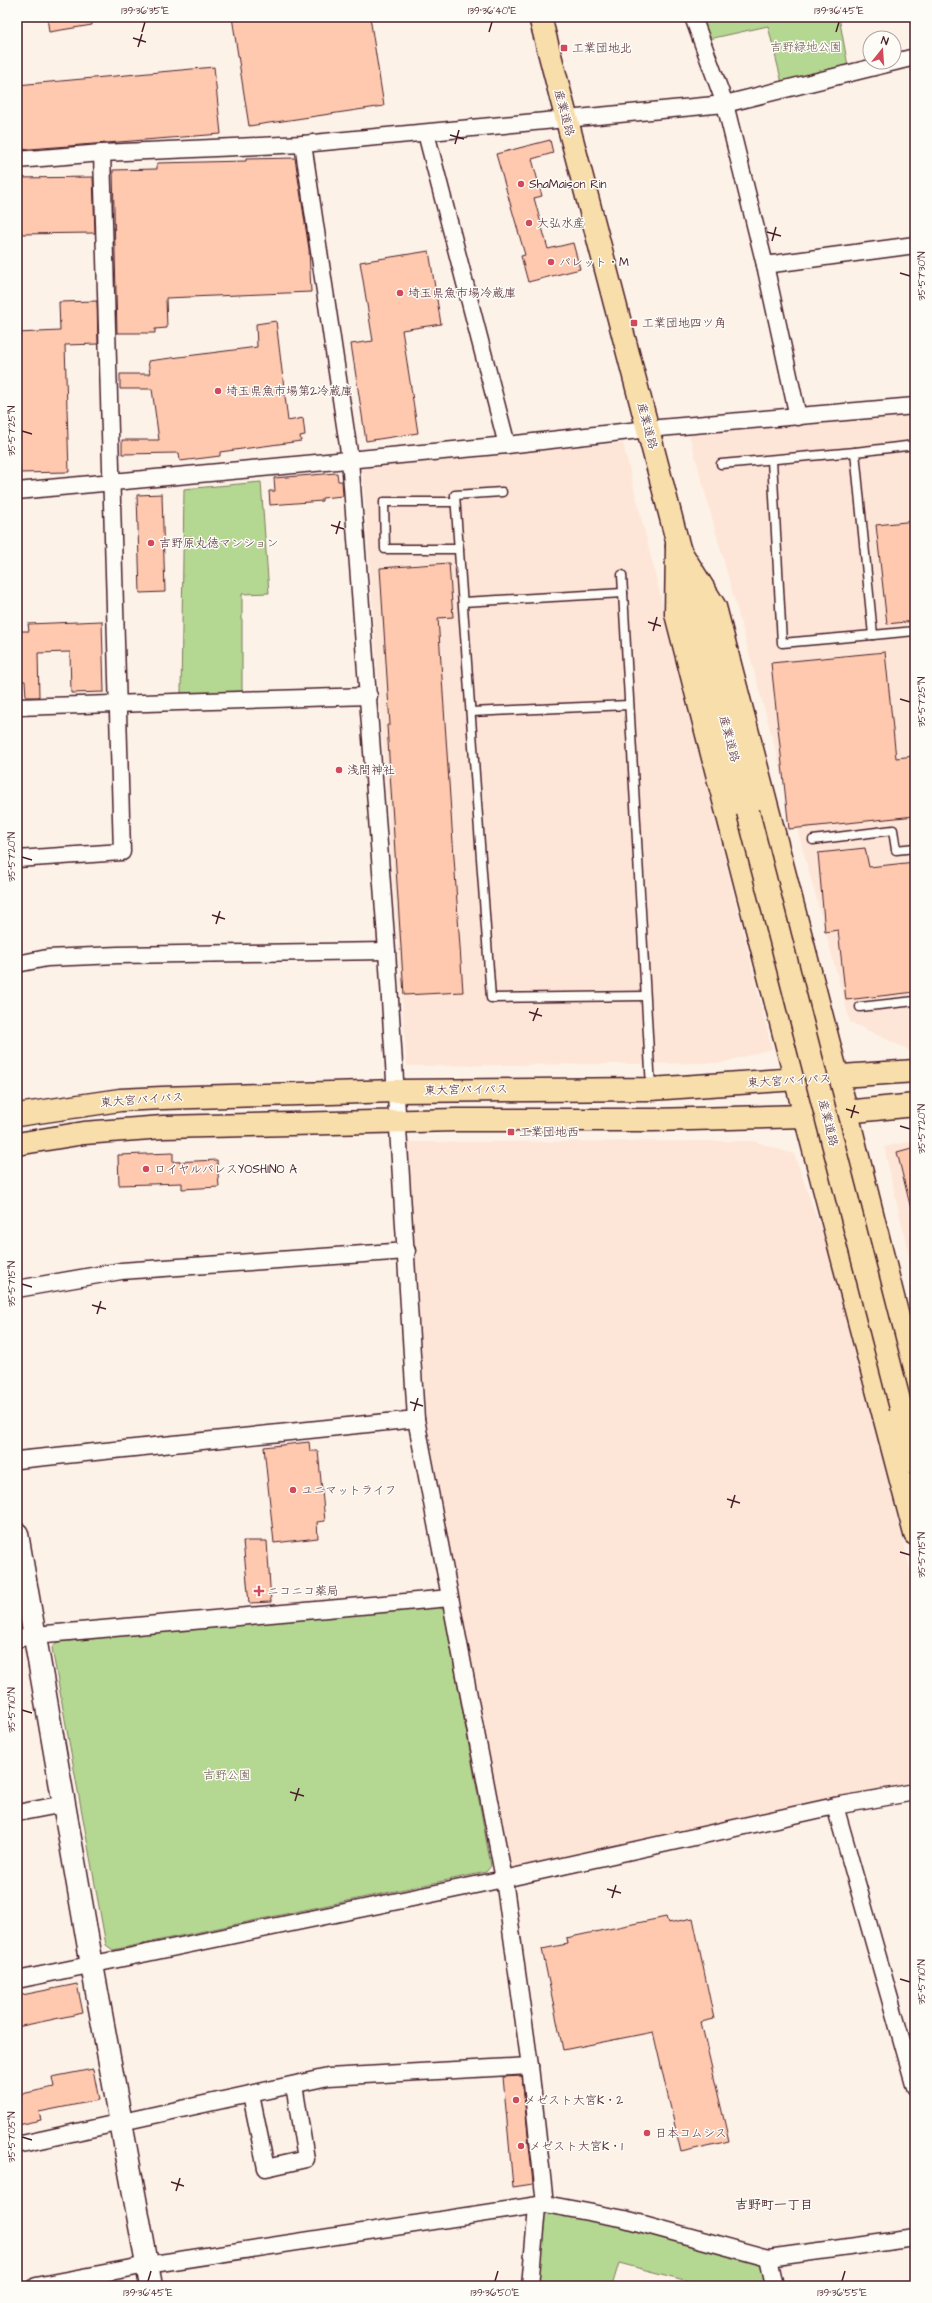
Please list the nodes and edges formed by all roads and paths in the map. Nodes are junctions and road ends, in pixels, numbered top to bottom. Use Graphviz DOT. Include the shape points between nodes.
graph roads {
  1 [pos="540,17"];
  2 [pos="693,17"];
  3 [pos="915,57"];
  4 [pos="725,104"];
  5 [pos="566,118"];
  6 [pos="426,133"];
  7 [pos="302,144"];
  8 [pos="102,153"];
  9 [pos="17,160"];
  10 [pos="915,245"];
  11 [pos="765,265"];
  12 [pos="915,406"];
  13 [pos="798,417"];
  14 [pos="648,429"];
  15 [pos="507,445"];
  16 [pos="915,445"];
  17 [pos="855,452"];
  18 [pos="350,459"];
  19 [pos="772,460"];
  20 [pos="721,464"];
  21 [pos="111,483"];
  22 [pos="17,491"];
  23 [pos="502,492"];
  24 [pos="455,502"];
  25 [pos="677,546"];
  26 [pos="459,549"];
  27 [pos="622,575"];
  28 [pos="623,593"];
  29 [pos="463,602"];
  30 [pos="915,631"];
  31 [pos="873,635"];
  32 [pos="369,696"];
  33 [pos="118,704"];
  34 [pos="629,705"];
  35 [pos="17,707"];
  36 [pos="471,712"];
  37 [pos="813,840"];
  38 [pos="915,848"];
  39 [pos="17,859"];
  40 [pos="387,951"];
  41 [pos="17,964"];
  42 [pos="645,996"];
  43 [pos="915,1001"];
  44 [pos="860,1007"];
  45 [pos="915,1071"];
  46 [pos="837,1078"];
  47 [pos="796,1080"];
  48 [pos="651,1089"];
  49 [pos="396,1091"];
  50 [pos="915,1106"];
  51 [pos="846,1113"];
  52 [pos="17,1115"];
  53 [pos="805,1116"];
  54 [pos="398,1122"];
  55 [pos="17,1144"];
  56 [pos="407,1250"];
  57 [pos="17,1289"];
  58 [pos="915,1386"];
  59 [pos="416,1419"];
  60 [pos="17,1460"];
  61 [pos="915,1462"];
  62 [pos="17,1534"];
  63 [pos="915,1534"];
  64 [pos="450,1598"];
  65 [pos="26,1637"];
  66 [pos="915,1792"];
  67 [pos="64,1804"];
  68 [pos="835,1806"];
  69 [pos="17,1814"];
  70 [pos="504,1880"];
  71 [pos="92,1965"];
  72 [pos="17,1980"];
  73 [pos="530,2066"];
  74 [pos="294,2085"];
  75 [pos="915,2087"];
  76 [pos="251,2095"];
  77 [pos="120,2123"];
  78 [pos="17,2145"];
  79 [pos="541,2206"];
  80 [pos="915,2238"];
  81 [pos="768,2258"];
  82 [pos="149,2276"];
  83 [pos="36,2286"];
  84 [pos="530,2286"];
  85 [pos="774,2286"];
  1 -- 5 [label="main road, 産業道路"];
  2 -- 4 [label="street"];
  3 -- 4 [label="street"];
  4 -- 5 [label="street"];
  4 -- 11 [label="street"];
  5 -- 6 [label="street"];
  5 -- 14 [label="main road, 産業道路"];
  6 -- 7 [label="street"];
  6 -- 15 [label="street"];
  7 -- 8 [label="street"];
  7 -- 18 [label="street"];
  8 -- 9 [label="street"];
  8 -- 21 [label="street"];
  10 -- 11 [label="street"];
  11 -- 13 [label="street"];
  12 -- 13 [label="street"];
  13 -- 14 [label="street"];
  14 -- 15 [label="street"];
  14 -- 25 [label="main road, 産業道路"];
  15 -- 18 [label="street"];
  16 -- 17 [label="lane"];
  17 -- 19 [label="lane"];
  17 -- 31 [label="lane"];
  18 -- 21 [label="street"];
  18 -- 32 [label="street"];
  19 -- 20 [label="lane"];
  19 -- 31 [label="lane" via="782,643"];
  21 -- 22 [label="street"];
  21 -- 33 [label="street"];
  23 -- 24 [label="lane" via="455,495"];
  24 -- 26 [label="lane"];
  24 -- 26 [label="lane" via="384,502 384,549"];
  25 -- 46 [label="main road" via="714,607"];
  25 -- 47 [label="main road" via="676,614"];
  25 -- 61 [label="main road, 産業道路, bridge"];
  26 -- 29 [label="lane"];
  27 -- 28 [label="lane"];
  28 -- 29 [label="lane"];
  28 -- 34 [label="lane"];
  29 -- 36 [label="lane"];
  30 -- 31 [label="lane"];
  32 -- 33 [label="street"];
  32 -- 40 [label="street"];
  33 -- 35 [label="street"];
  33 -- 39 [label="street" via="122,852"];
  34 -- 36 [label="lane"];
  34 -- 42 [label="lane"];
  36 -- 42 [label="lane" via="491,998"];
  37 -- 38 [label="lane" via="893,830 896,850"];
  40 -- 41 [label="street" via="55,958"];
  40 -- 49 [label="street"];
  42 -- 48 [label="lane"];
  43 -- 44 [label="lane"];
  45 -- 46 [label="main road, 東大宮バイパス"];
  46 -- 47 [label="main road, 東大宮バイパス"];
  46 -- 51 [label="main road"];
  47 -- 48 [label="main road, 東大宮バイパス"];
  47 -- 53 [label="main road"];
  48 -- 49 [label="main road, 東大宮バイパス"];
  49 -- 52 [label="main road, 東大宮バイパス" via="120,1100"];
  49 -- 54 [label="street"];
  50 -- 51 [label="main road"];
  51 -- 53 [label="main road"];
  51 -- 58 [label="main road"];
  53 -- 54 [label="main road"];
  53 -- 63 [label="main road"];
  54 -- 55 [label="main road" via="129,1129 84,1133"];
  54 -- 56 [label="street"];
  56 -- 57 [label="street" via="121,1270"];
  56 -- 59 [label="street"];
  59 -- 60 [label="street"];
  59 -- 64 [label="street"];
  62 -- 65 [label="street"];
  64 -- 65 [label="street"];
  64 -- 70 [label="street"];
  65 -- 67 [label="street"];
  66 -- 68 [label="street"];
  67 -- 69 [label="street"];
  67 -- 71 [label="street"];
  68 -- 70 [label="street"];
  68 -- 75 [label="street"];
  70 -- 71 [label="street"];
  70 -- 73 [label="street"];
  71 -- 72 [label="street"];
  71 -- 77 [label="street"];
  73 -- 74 [label="street" via="328,2078"];
  73 -- 79 [label="street"];
  74 -- 76 [label="street"];
  74 -- 76 [label="street" via="306,2159 266,2168"];
  76 -- 77 [label="street"];
  77 -- 78 [label="street"];
  77 -- 82 [label="street"];
  79 -- 81 [label="street" via="625,2219"];
  79 -- 82 [label="street"];
  79 -- 84 [label="street"];
  80 -- 81 [label="street"];
  81 -- 85 [label="street"];
  82 -- 83 [label="street"];
}
